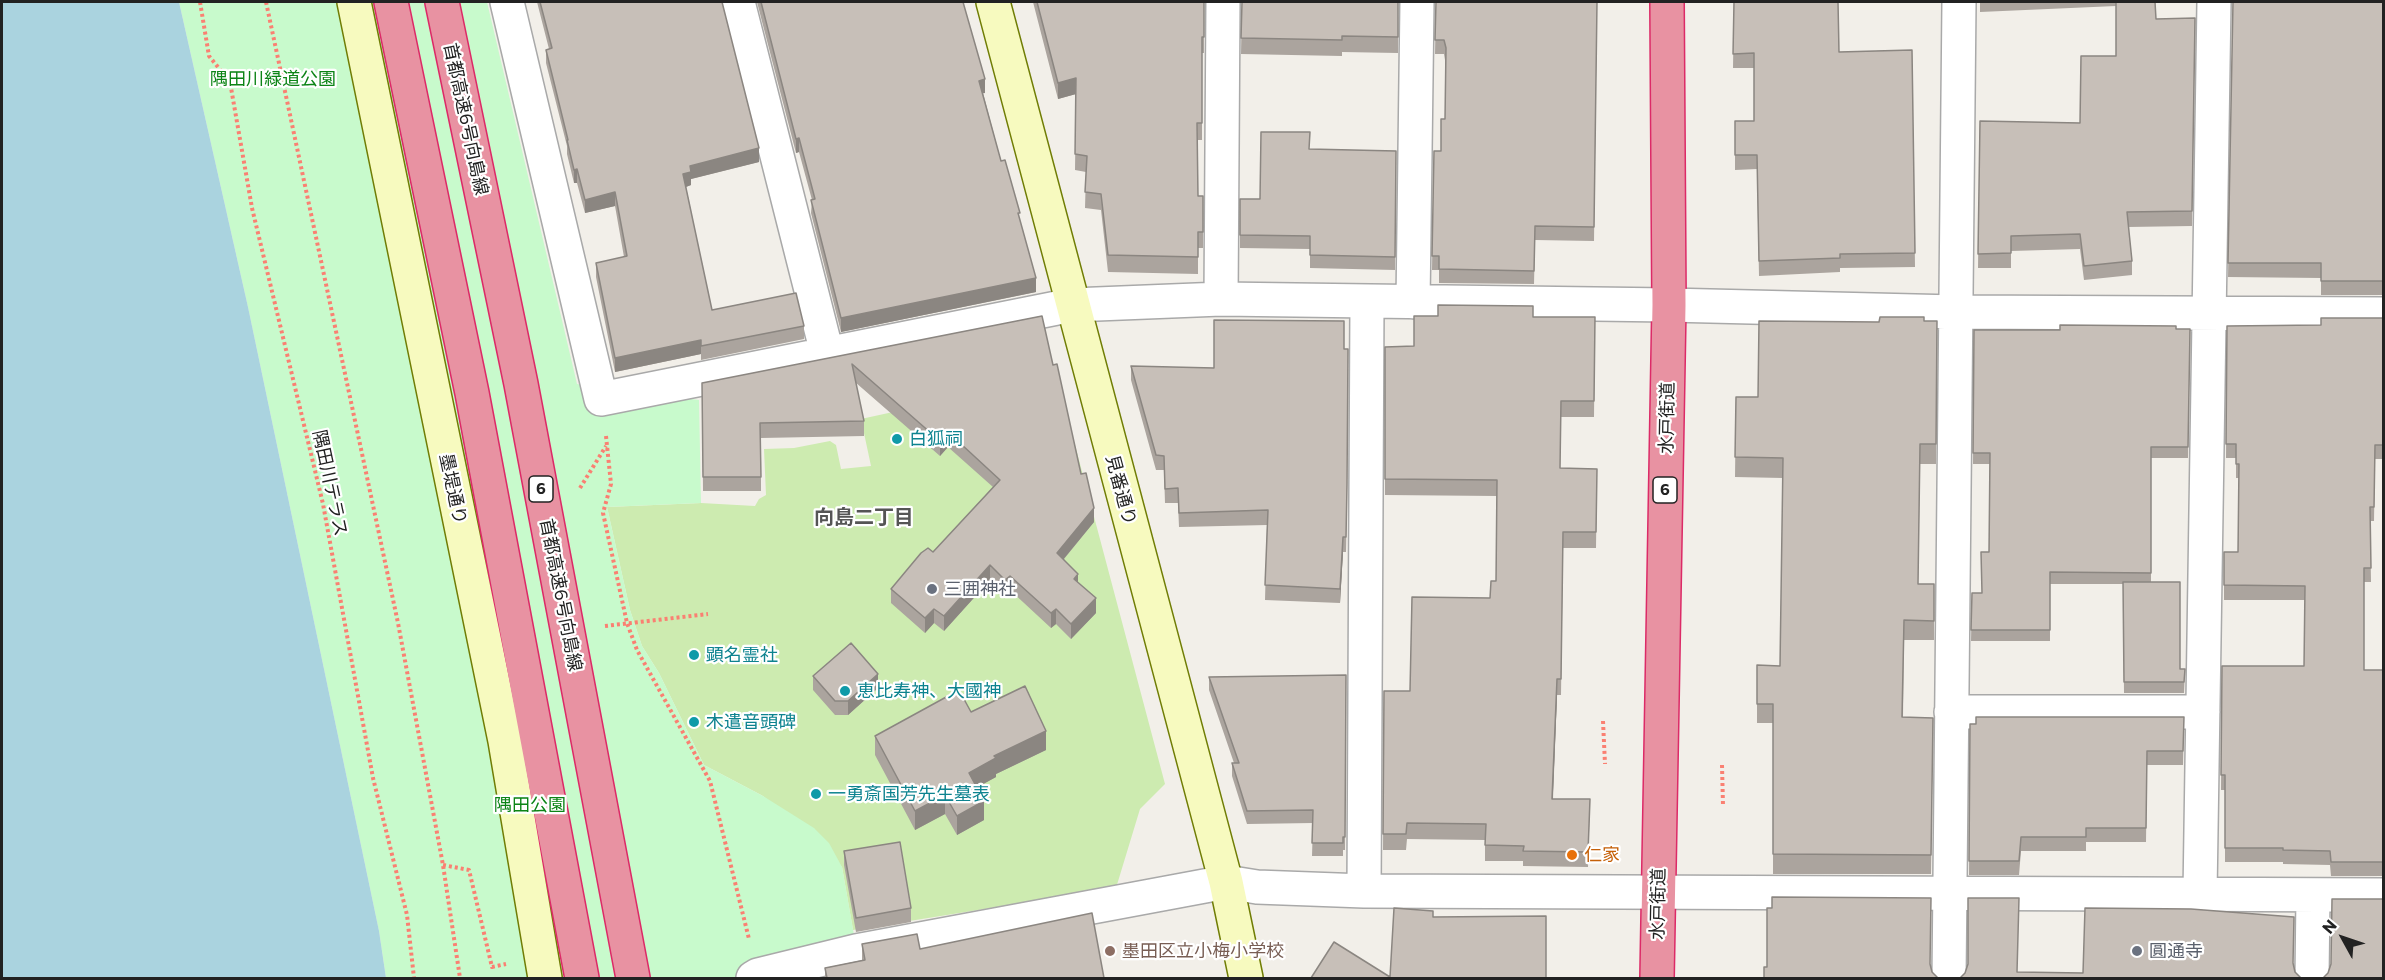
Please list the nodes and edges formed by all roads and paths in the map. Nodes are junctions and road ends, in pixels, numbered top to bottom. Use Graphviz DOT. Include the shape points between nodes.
graph roads {
  1 [pos="200,2"];
  2 [pos="266,2"];
  3 [pos="354,2"];
  4 [pos="391,2"];
  5 [pos="442,2"];
  6 [pos="507,2"];
  7 [pos="738,2"];
  8 [pos="993,2"];
  9 [pos="1223,2"];
  10 [pos="1417,2"];
  11 [pos="1667,2"];
  12 [pos="1959,2"];
  13 [pos="2214,2"];
  14 [pos="1221,299"];
  15 [pos="1367,302"];
  16 [pos="1413,302"];
  17 [pos="1072,305"];
  18 [pos="1669,305"];
  19 [pos="1956,312"];
  20 [pos="2209,314"];
  21 [pos="2384,314"];
  22 [pos="827,353"];
  23 [pos="601,399"];
  24 [pos="607,444"];
  25 [pos="574,498"];
  26 [pos="708,614"];
  27 [pos="627,623"];
  28 [pos="604,626"];
  29 [pos="1951,712"];
  30 [pos="2203,712"];
  31 [pos="1603,721"];
  32 [pos="1605,764"];
  33 [pos="1722,765"];
  34 [pos="1723,805"];
  35 [pos="443,865"];
  36 [pos="1226,882"];
  37 [pos="1364,891"];
  38 [pos="1658,891"];
  39 [pos="1949,892"];
  40 [pos="2200,893"];
  41 [pos="2313,896"];
  42 [pos="2384,896"];
  43 [pos="511,962"];
  44 [pos="756,977"];
  45 [pos="414,978"];
  46 [pos="460,978"];
  47 [pos="545,978"];
  48 [pos="582,978"];
  49 [pos="633,978"];
  50 [pos="1246,978"];
  51 [pos="1657,978"];
  52 [pos="1949,978"];
  53 [pos="2312,978"];
  1 -- 45 [label="path, 隅田川テラス" via="209,56 230,82 252,208 323,504 373,778 407,915"];
  2 -- 35 [label="path" via="398,623"];
  3 -- 47 [label="street, 墨堤通り" via="505,741"];
  4 -- 48 [label="highway" via="472,393"];
  5 -- 49 [label="highway, 首都高速6号向島線 / 6" via="521,384"];
  6 -- 23 [label="street"];
  7 -- 22 [label="street"];
  8 -- 17 [label="street, 見番通り"];
  9 -- 14 [label="street"];
  10 -- 16 [label="street"];
  11 -- 18 [label="highway, 水戸街道 / 6"];
  12 -- 19 [label="street"];
  13 -- 20 [label="street"];
  14 -- 15 [label="street"];
  14 -- 17 [label="street"];
  15 -- 16 [label="street"];
  15 -- 37 [label="street"];
  16 -- 18 [label="street"];
  17 -- 22 [label="street"];
  17 -- 36 [label="street, 見番通り"];
  18 -- 19 [label="street"];
  18 -- 38 [label="highway, 水戸街道 / 6"];
  19 -- 20 [label="street"];
  19 -- 29 [label="street"];
  20 -- 21 [label="street"];
  20 -- 30 [label="street"];
  22 -- 23 [label="street"];
  23 -- 24 [label="path"];
  24 -- 25 [label="path"];
  24 -- 27 [label="path" via="611,484 603,513"];
  26 -- 27 [label="path"];
  27 -- 28 [label="path"];
  27 -- 44 [label="path" via="710,781"];
  29 -- 30 [label="street"];
  29 -- 39 [label="street"];
  30 -- 40 [label="street"];
  31 -- 32 [label="path"];
  33 -- 34 [label="path"];
  35 -- 43 [label="path" via="470,870 492,967"];
  35 -- 46 [label="path"];
  36 -- 37 [label="street"];
  36 -- 44 [label="street" via="856,951"];
  36 -- 50 [label="street, 見番通り"];
  37 -- 38 [label="street"];
  38 -- 39 [label="street"];
  38 -- 51 [label="highway, 水戸街道 / 6"];
  39 -- 40 [label="street"];
  39 -- 52 [label="street"];
  40 -- 41 [label="street"];
  41 -- 42 [label="street"];
  41 -- 53 [label="street"];
}
